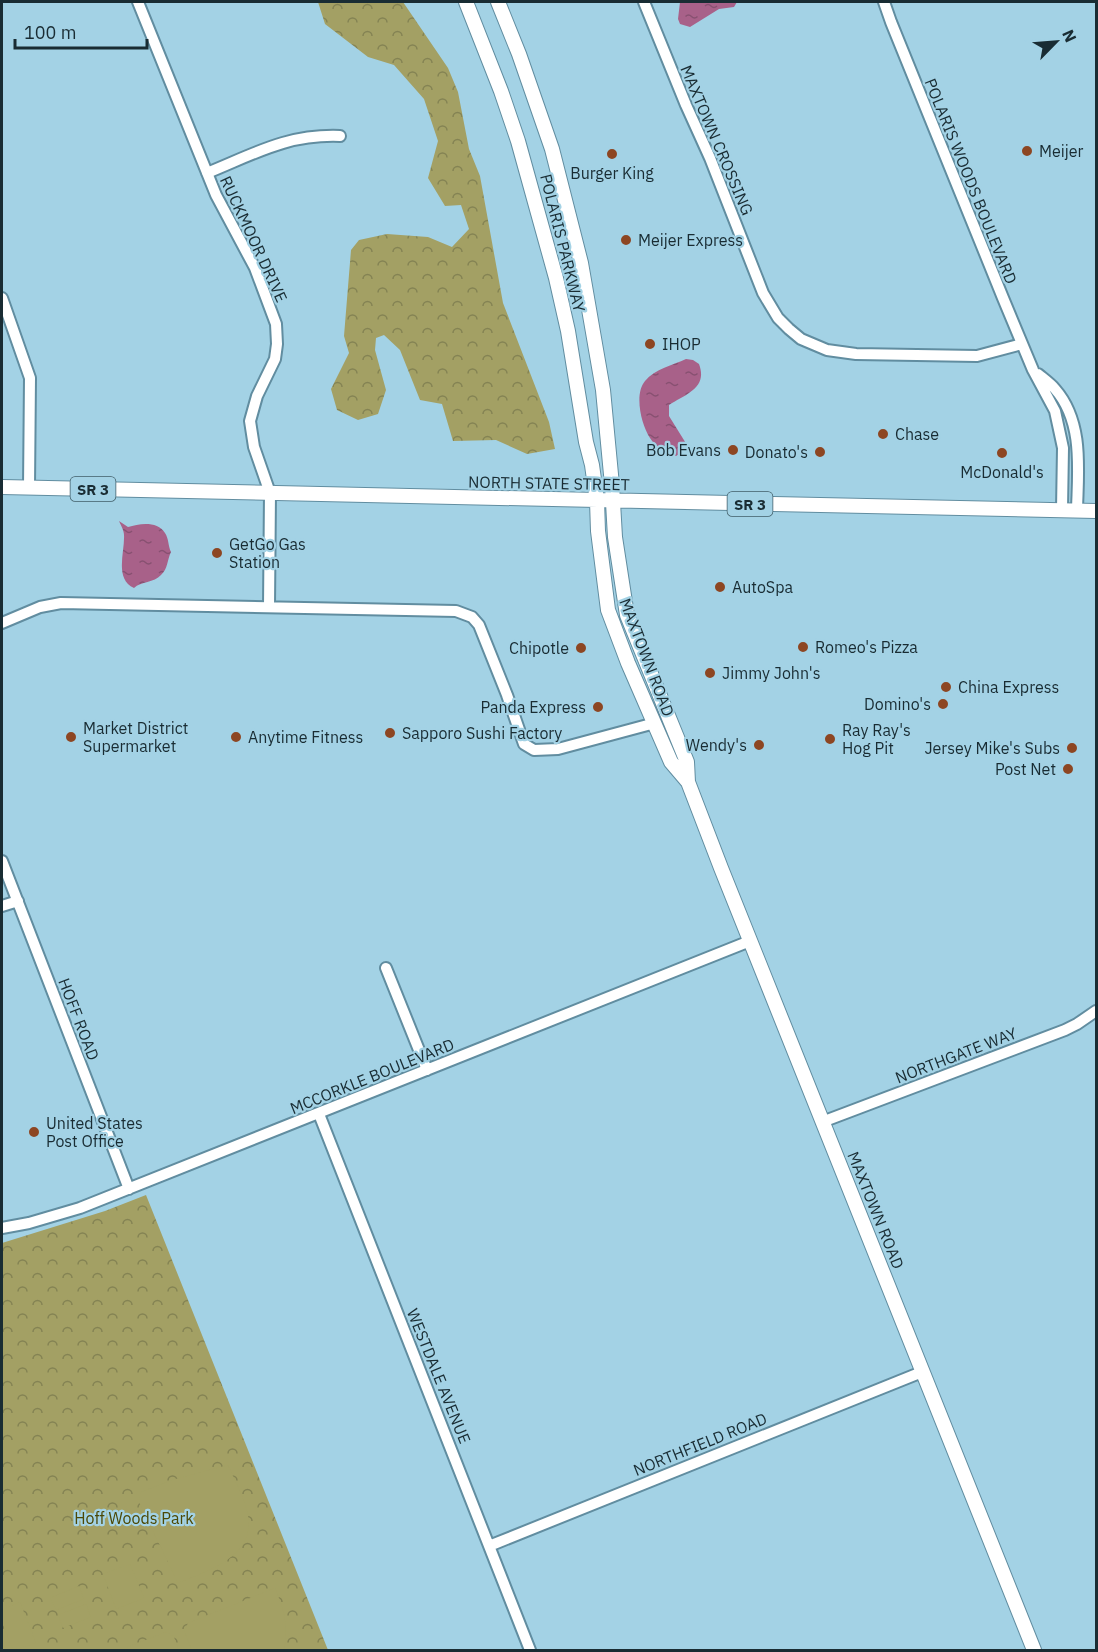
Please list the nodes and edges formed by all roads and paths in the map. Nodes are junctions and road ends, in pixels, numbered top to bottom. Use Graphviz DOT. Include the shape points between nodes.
graph roads {
  1 [pos="138,2"];
  2 [pos="466,2"];
  3 [pos="498,2"];
  4 [pos="644,2"];
  5 [pos="884,2"];
  6 [pos="340,136"];
  7 [pos="207,173"];
  8 [pos="2,298"];
  9 [pos="1022,344"];
  10 [pos="1033,370"];
  11 [pos="2,487"];
  12 [pos="28,488"];
  13 [pos="270,493"];
  14 [pos="597,501"];
  15 [pos="613,501"];
  16 [pos="1062,509"];
  17 [pos="1077,510"];
  18 [pos="1096,511"];
  19 [pos="269,607"];
  20 [pos="2,623"];
  21 [pos="628,663"];
  22 [pos="654,723"];
  23 [pos="671,723"];
  24 [pos="688,782"];
  25 [pos="2,861"];
  26 [pos="18,901"];
  27 [pos="2,906"];
  28 [pos="750,941"];
  29 [pos="386,968"];
  30 [pos="1096,1011"];
  31 [pos="427,1070"];
  32 [pos="319,1114"];
  33 [pos="822,1122"];
  34 [pos="129,1189"];
  35 [pos="2,1228"];
  36 [pos="922,1372"];
  37 [pos="489,1546"];
  38 [pos="530,1650"];
  39 [pos="1034,1650"];
  1 -- 7 [label="street, RUCKMOOR DRIVE"];
  2 -- 14 [label="main road, POLARIS PARKWAY" via="501,91 542,222 568,331"];
  3 -- 15 [label="main road, POLARIS PARKWAY" via="552,149 581,263 603,390"];
  4 -- 9 [label="street, MAXTOWN CROSSING" via="763,293 789,329 827,350 856,354 977,356"];
  5 -- 9 [label="street, POLARIS WOODS BOULEVARD"];
  6 -- 7 [label="street" via="285,141"];
  7 -- 13 [label="street, RUCKMOOR DRIVE" via="255,268 276,324 277,352 254,403 250,422"];
  8 -- 12 [label="street" via="30,378"];
  9 -- 10 [label="street, POLARIS WOODS BOULEVARD"];
  10 -- 16 [label="street, POLARIS WOODS BOULEVARD" via="1059,425 1063,448"];
  10 -- 17 [label="street, POLARIS WOODS BOULEVARD" via="1056,390 1075,430"];
  11 -- 12 [label="main road, NORTH STATE STREET / SR 3"];
  12 -- 13 [label="main road, NORTH STATE STREET / SR 3"];
  13 -- 14 [label="main road, NORTH STATE STREET / SR 3"];
  13 -- 19 [label="street, RUCKMOOR DRIVE"];
  14 -- 15 [label="main road, NORTH STATE STREET / SR 3"];
  14 -- 21 [label="main road, MAXTOWN ROAD" via="608,610"];
  15 -- 16 [label="main road, NORTH STATE STREET / SR 3"];
  15 -- 23 [label="main road, MAXTOWN ROAD" via="627,615"];
  16 -- 17 [label="main road, NORTH STATE STREET / SR 3"];
  17 -- 18 [label="main road, NORTH STATE STREET / SR 3"];
  19 -- 20 [label="street" via="61,603"];
  19 -- 22 [label="street" via="456,610 472,617 482,632 524,744 534,750 558,749"];
  21 -- 22 [label="main road, MAXTOWN ROAD"];
  21 -- 23 [label="main road" via="637,667 662,717"];
  22 -- 24 [label="main road, MAXTOWN ROAD" via="671,762"];
  23 -- 24 [label="main road, MAXTOWN ROAD" via="687,762"];
  24 -- 28 [label="main road, MAXTOWN ROAD"];
  25 -- 26 [label="street, HOFF ROAD"];
  26 -- 27 [label="street"];
  26 -- 34 [label="street, HOFF ROAD"];
  28 -- 31 [label="street, MCCORKLE BOULEVARD"];
  28 -- 33 [label="main road, MAXTOWN ROAD"];
  29 -- 31 [label="street"];
  30 -- 33 [label="street, NORTHGATE WAY" via="1065,1030"];
  31 -- 32 [label="street, MCCORKLE BOULEVARD"];
  32 -- 34 [label="street, MCCORKLE BOULEVARD"];
  32 -- 37 [label="street, WESTDALE AVENUE"];
  33 -- 36 [label="main road, MAXTOWN ROAD"];
  34 -- 35 [label="street, MCCORKLE BOULEVARD" via="57,1216"];
  36 -- 37 [label="street, NORTHFIELD ROAD"];
  36 -- 39 [label="main road, MAXTOWN ROAD"];
  37 -- 38 [label="street, WESTDALE AVENUE"];
}
